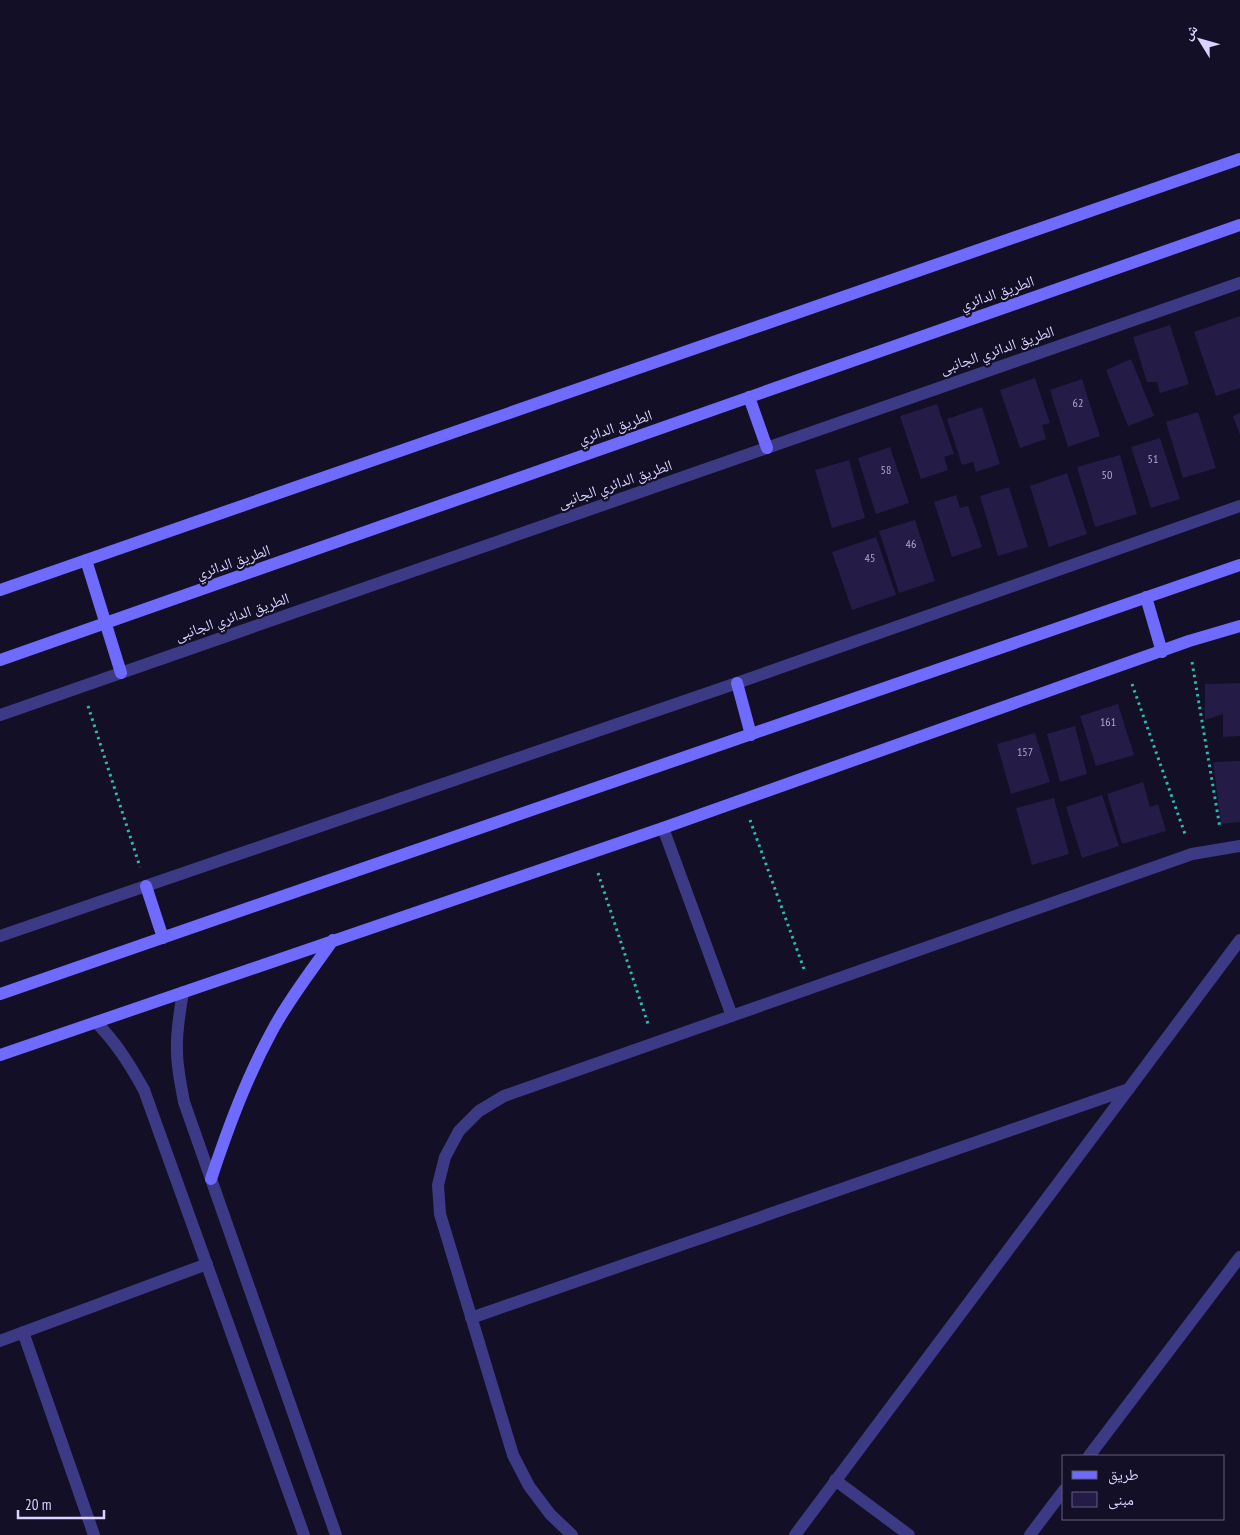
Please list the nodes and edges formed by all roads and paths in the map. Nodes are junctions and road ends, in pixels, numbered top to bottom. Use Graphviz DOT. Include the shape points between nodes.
graph roads {
  1 [pos="1240,159"];
  2 [pos="1240,225"];
  3 [pos="1240,283"];
  4 [pos="749,397"];
  5 [pos="767,448"];
  6 [pos="1240,506"];
  7 [pos="86,560"];
  8 [pos="1240,565"];
  9 [pos="0,590"];
  10 [pos="1146,597"];
  11 [pos="105,624"];
  12 [pos="1240,626"];
  13 [pos="1189,641"];
  14 [pos="1162,652"];
  15 [pos="0,660"];
  16 [pos="1125,664"];
  17 [pos="121,673"];
  18 [pos="737,683"];
  19 [pos="82,687"];
  20 [pos="0,715"];
  21 [pos="751,734"];
  22 [pos="743,800"];
  23 [pos="663,828"];
  24 [pos="1240,846"];
  25 [pos="1223,848"];
  26 [pos="591,853"];
  27 [pos="1192,854"];
  28 [pos="146,886"];
  29 [pos="0,936"];
  30 [pos="163,938"];
  31 [pos="333,940"];
  32 [pos="1240,940"];
  33 [pos="811,988"];
  34 [pos="183,992"];
  35 [pos="0,994"];
  36 [pos="732,1016"];
  37 [pos="96,1022"];
  38 [pos="655,1043"];
  39 [pos="0,1055"];
  40 [pos="1129,1089"];
  41 [pos="211,1179"];
  42 [pos="1240,1257"];
  43 [pos="207,1264"];
  44 [pos="471,1318"];
  45 [pos="24,1332"];
  46 [pos="0,1341"];
  47 [pos="1090,1455"];
  48 [pos="835,1480"];
  49 [pos="1062,1493"];
  50 [pos="94,1535"];
  51 [pos="304,1535"];
  52 [pos="336,1535"];
  53 [pos="572,1535"];
  54 [pos="794,1535"];
  55 [pos="909,1535"];
  56 [pos="1030,1535"];
  1 -- 7 [label="street"];
  2 -- 4 [label="street, الطريق الدائري"];
  3 -- 5 [label="street, الطريق الدائري الجانبى"];
  4 -- 5 [label="street"];
  4 -- 11 [label="street, الطريق الدائري"];
  5 -- 17 [label="street, الطريق الدائري الجانبى"];
  6 -- 18 [label="street"];
  7 -- 9 [label="street"];
  7 -- 11 [label="street"];
  8 -- 10 [label="street"];
  10 -- 14 [label="street"];
  10 -- 21 [label="street"];
  11 -- 15 [label="street, الطريق الدائري"];
  11 -- 17 [label="street"];
  12 -- 13 [label="street"];
  13 -- 14 [label="street"];
  13 -- 25 [label="path"];
  14 -- 16 [label="street"];
  16 -- 22 [label="street"];
  16 -- 27 [label="path"];
  17 -- 19 [label="street, الطريق الدائري الجانبى"];
  18 -- 21 [label="street"];
  18 -- 28 [label="street"];
  19 -- 20 [label="street, الطريق الدائري الجانبى"];
  19 -- 28 [label="path"];
  21 -- 30 [label="street"];
  22 -- 23 [label="street"];
  22 -- 33 [label="path"];
  23 -- 26 [label="street"];
  23 -- 36 [label="street"];
  24 -- 25 [label="street"];
  25 -- 27 [label="street"];
  26 -- 31 [label="street"];
  26 -- 38 [label="path"];
  27 -- 33 [label="street"];
  28 -- 29 [label="street"];
  28 -- 30 [label="street"];
  30 -- 35 [label="street"];
  31 -- 34 [label="street"];
  31 -- 41 [label="street" via="272,1030 241,1094"];
  32 -- 40 [label="street"];
  33 -- 36 [label="street"];
  34 -- 37 [label="street"];
  34 -- 41 [label="street" via="178,1026 179,1075 184,1102"];
  36 -- 38 [label="street"];
  37 -- 39 [label="street"];
  37 -- 43 [label="street" via="115,1042 144,1090"];
  38 -- 44 [label="street" via="504,1096 479,1110 459,1131 445,1157 438,1185 440,1214"];
  40 -- 44 [label="street"];
  40 -- 48 [label="street"];
  41 -- 52 [label="street"];
  42 -- 47 [label="street"];
  43 -- 45 [label="street"];
  43 -- 51 [label="street"];
  44 -- 53 [label="street" via="513,1455 534,1493"];
  45 -- 46 [label="street"];
  45 -- 50 [label="street"];
  48 -- 54 [label="street"];
  48 -- 55 [label="street"];
  49 -- 56 [label="street"];
}
